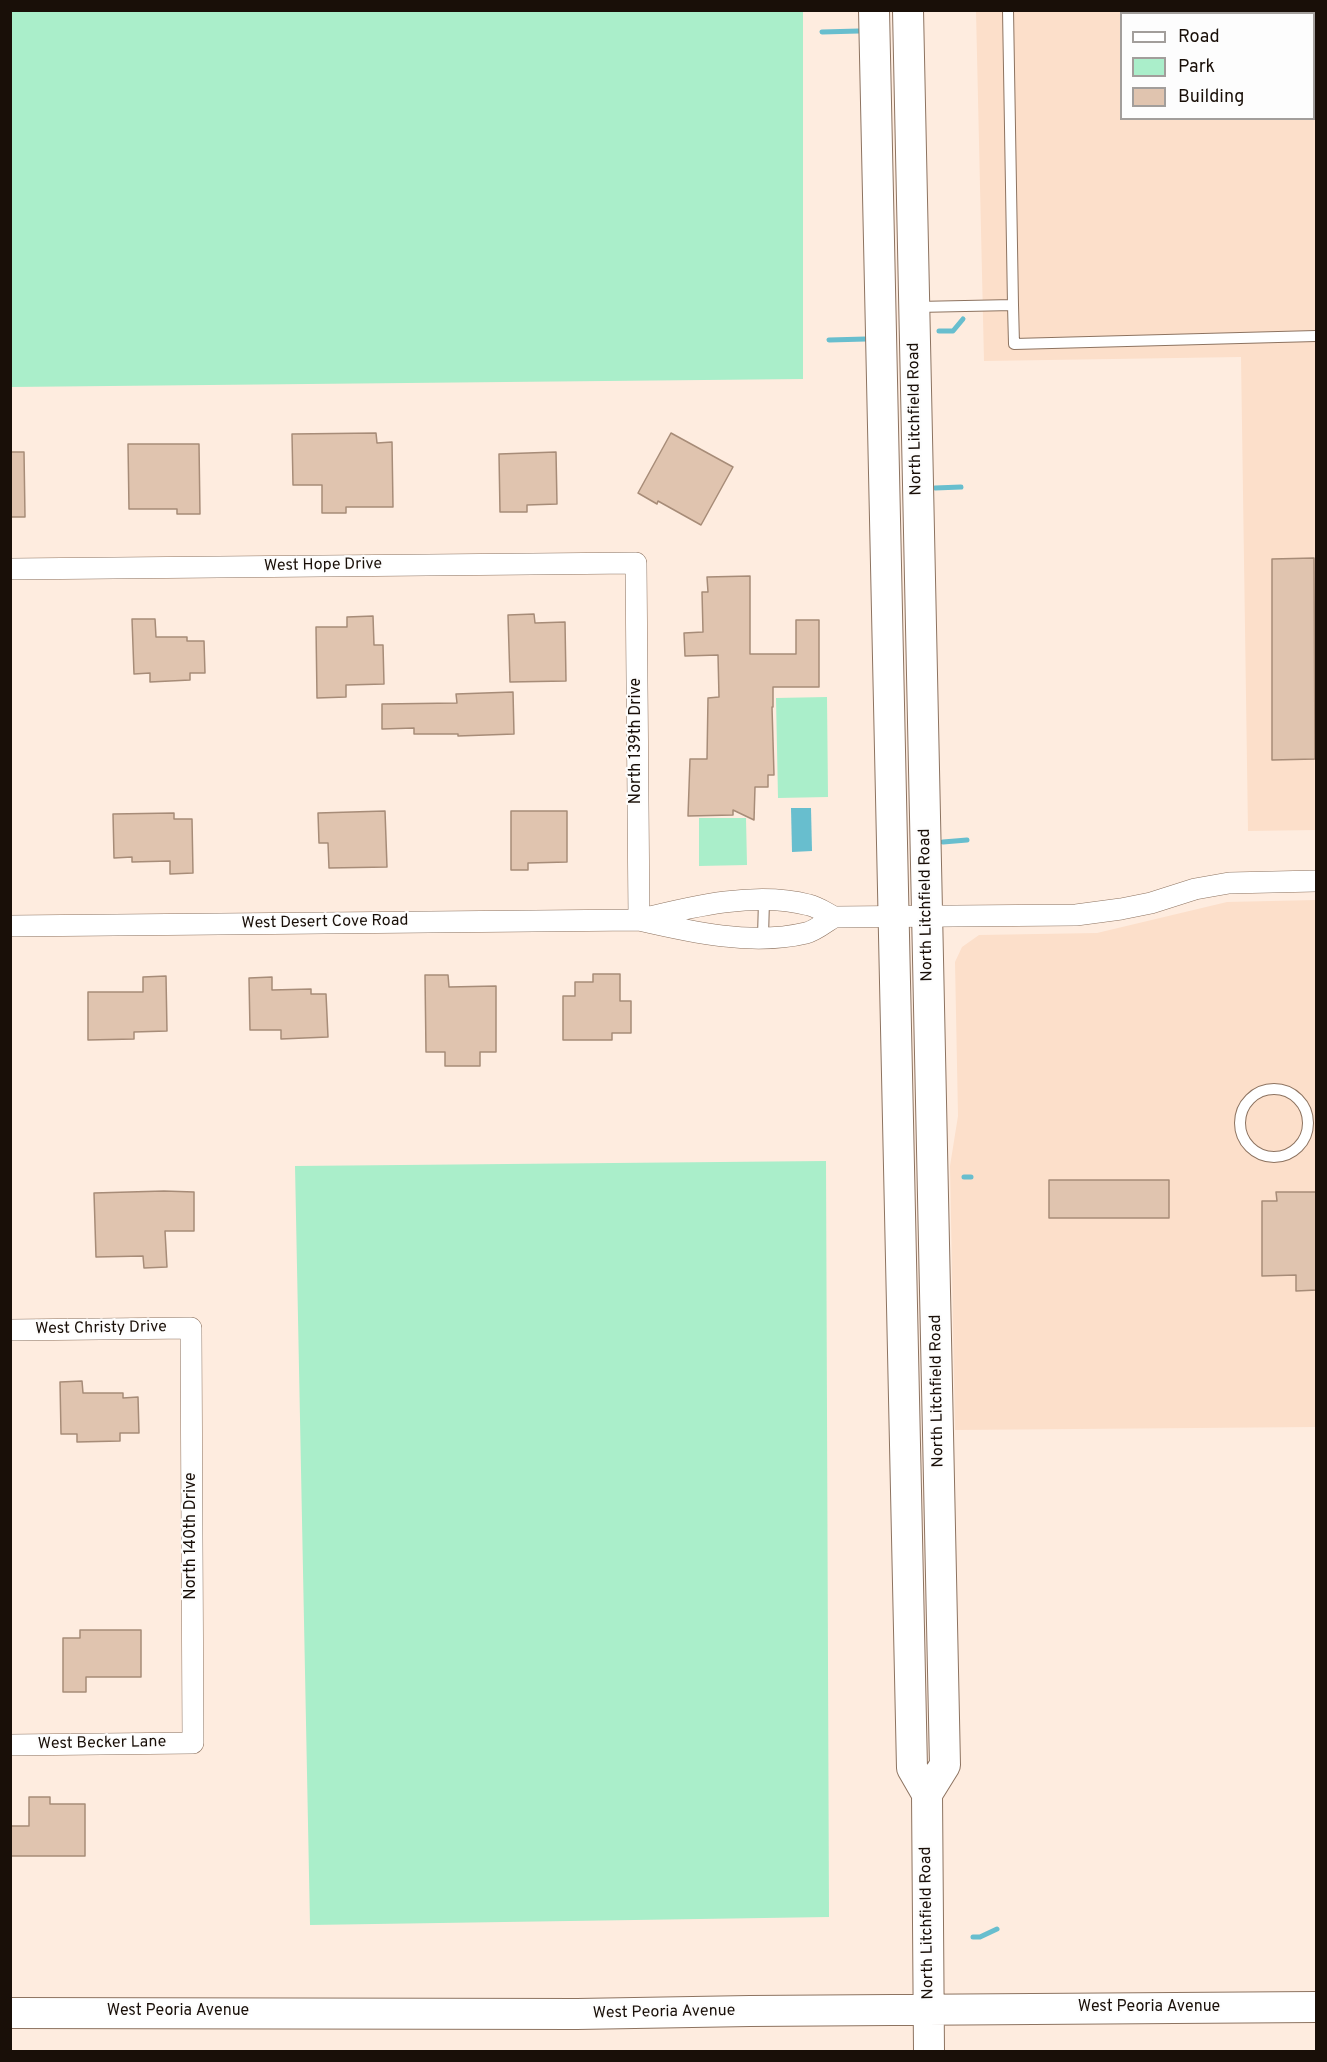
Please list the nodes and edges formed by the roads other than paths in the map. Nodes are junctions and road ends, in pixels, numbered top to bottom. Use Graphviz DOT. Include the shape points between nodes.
graph roads {
  1 [pos="874,10"];
  2 [pos="908,10"];
  3 [pos="1008,10"];
  4 [pos="875,71"];
  5 [pos="1013,305"];
  6 [pos="914,307"];
  7 [pos="1317,336"];
  8 [pos="636,563"];
  9 [pos="10,569"];
  10 [pos="1317,881"];
  11 [pos="764,900"];
  12 [pos="834,917"];
  13 [pos="894,917"];
  14 [pos="927,917"];
  15 [pos="639,920"];
  16 [pos="10,926"];
  17 [pos="763,937"];
  18 [pos="1293,1094"];
  19 [pos="898,1203"];
  20 [pos="936,1305"];
  21 [pos="191,1328"];
  22 [pos="10,1330"];
  23 [pos="193,1743"];
  24 [pos="10,1745"];
  25 [pos="927,1794"];
  26 [pos="1317,2007"];
  27 [pos="929,2010"];
  28 [pos="10,2013"];
  29 [pos="929,2052"];
  1 -- 4 [label="main road, North Litchfield Road"];
  2 -- 6 [label="main road, North Litchfield Road"];
  3 -- 5 [label="lane"];
  4 -- 6 [label="main road" via="889,101 894,277 904,298"];
  4 -- 13 [label="main road, North Litchfield Road"];
  5 -- 6 [label="lane"];
  5 -- 7 [label="lane" via="1014,344"];
  6 -- 14 [label="main road, North Litchfield Road"];
  8 -- 9 [label="street, West Hope Drive"];
  8 -- 15 [label="street, North 139th Drive"];
  10 -- 14 [label="street, West Desert Cove Road" via="1229,883 1151,903 1076,915"];
  11 -- 12 [label="street, West Desert Cove Road" via="784,899 812,905"];
  11 -- 15 [label="street, West Desert Cove Road" via="694,906"];
  11 -- 17 [label="lane"];
  12 -- 13 [label="street, West Desert Cove Road"];
  12 -- 17 [label="street, West Desert Cove Road" via="808,933"];
  13 -- 14 [label="street, West Desert Cove Road"];
  13 -- 19 [label="main road, North Litchfield Road"];
  14 -- 20 [label="main road, North Litchfield Road"];
  15 -- 16 [label="street, West Desert Cove Road"];
  15 -- 17 [label="street, West Desert Cove Road" via="692,932"];
  18 -- 18 [label="lane" via="1271,1089 1260,1092 1244,1107 1240,1129 1244,1140 1260,1155 1283,1156 1302,1144 1309,1123 1307,1111"];
  19 -- 20 [label="main road" via="914,1222 917,1290 924,1300"];
  19 -- 25 [label="main road, North Litchfield Road" via="912,1768"];
  20 -- 25 [label="main road, North Litchfield Road" via="945,1765"];
  21 -- 22 [label="street, West Christy Drive"];
  21 -- 23 [label="street, North 140th Drive"];
  23 -- 24 [label="street, West Becker Lane"];
  25 -- 27 [label="main road, North Litchfield Road"];
  26 -- 27 [label="main road, West Peoria Avenue"];
  27 -- 28 [label="main road, West Peoria Avenue"];
  27 -- 29 [label="main road, North Litchfield Road"];
}
